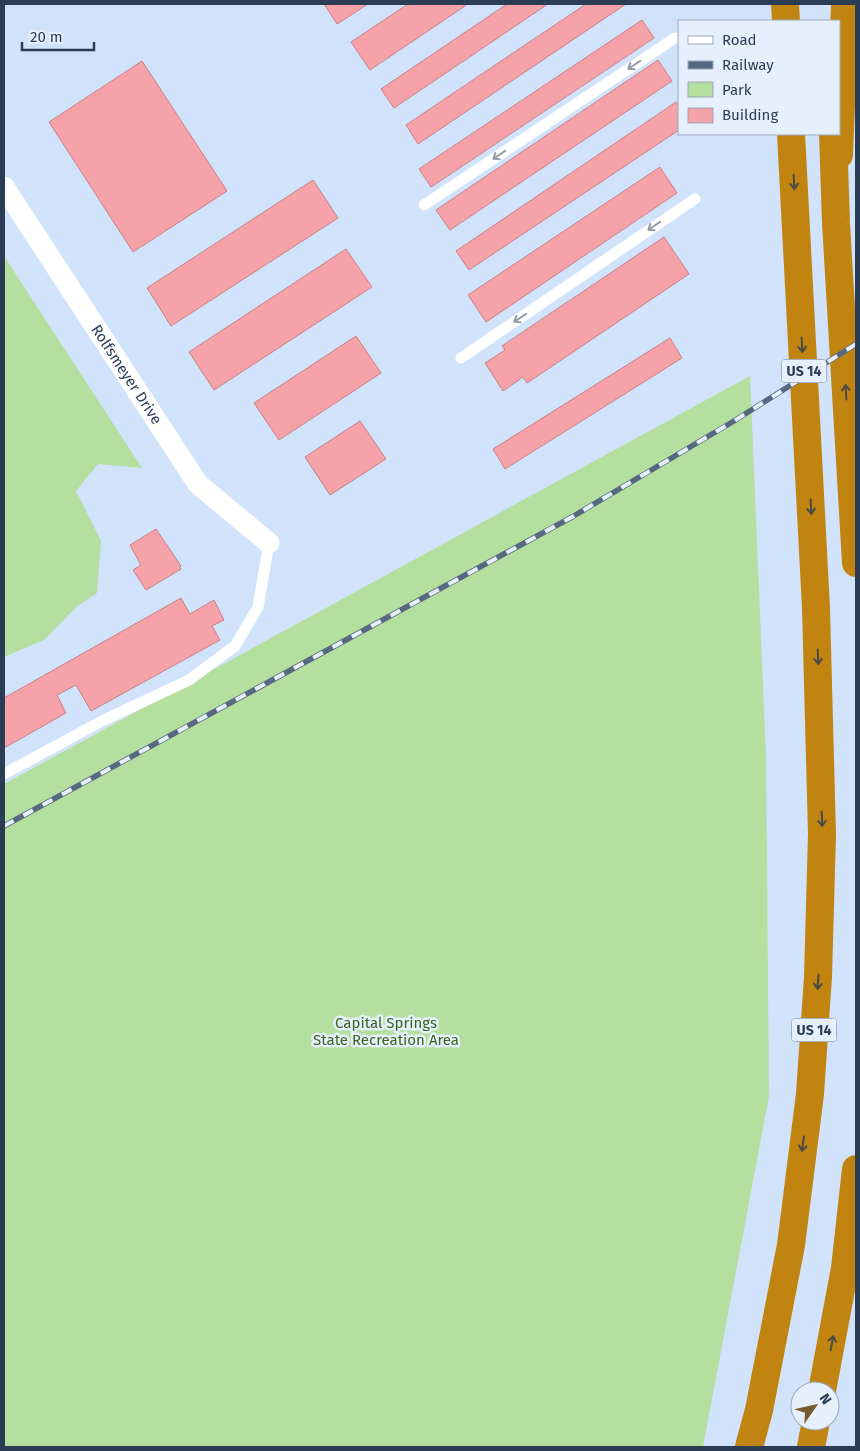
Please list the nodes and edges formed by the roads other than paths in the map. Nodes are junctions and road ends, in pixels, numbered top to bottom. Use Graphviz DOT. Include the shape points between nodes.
graph roads {
  1 [pos="785,4"];
  2 [pos="828,4"];
  3 [pos="845,4"];
  4 [pos="786,20"];
  5 [pos="828,20"];
  6 [pos="675,38"];
  7 [pos="840,126"];
  8 [pos="792,135"];
  9 [pos="833,135"];
  10 [pos="840,135"];
  11 [pos="4,187"];
  12 [pos="694,199"];
  13 [pos="424,205"];
  14 [pos="836,224"];
  15 [pos="461,358"];
  16 [pos="269,543"];
  17 [pos="856,563"];
  18 [pos="4,774"];
  19 [pos="856,1169"];
  20 [pos="824,1381"];
  21 [pos="814,1431"];
  22 [pos="749,1447"];
  23 [pos="811,1447"];
  1 -- 4 [label="highway"];
  2 -- 5 [label="highway"];
  3 -- 7 [label="highway, US 14"];
  6 -- 13 [label="lane, one-way"];
  8 -- 22 [label="highway, US 14, one-way" via="816,608 822,834 819,958 810,1094 791,1245"];
  9 -- 14 [label="highway, US 14"];
  10 -- 14 [label="highway, US 14"];
  11 -- 16 [label="street, Rolfsmeyer Drive" via="198,484"];
  12 -- 15 [label="lane, one-way"];
  17 -- 14 [label="highway, US 14, one-way"];
  16 -- 18 [label="lane" via="258,607 235,646 189,680 102,721"];
  20 -- 19 [label="highway, one-way" via="845,1268"];
  21 -- 23 [label="highway"];
}
